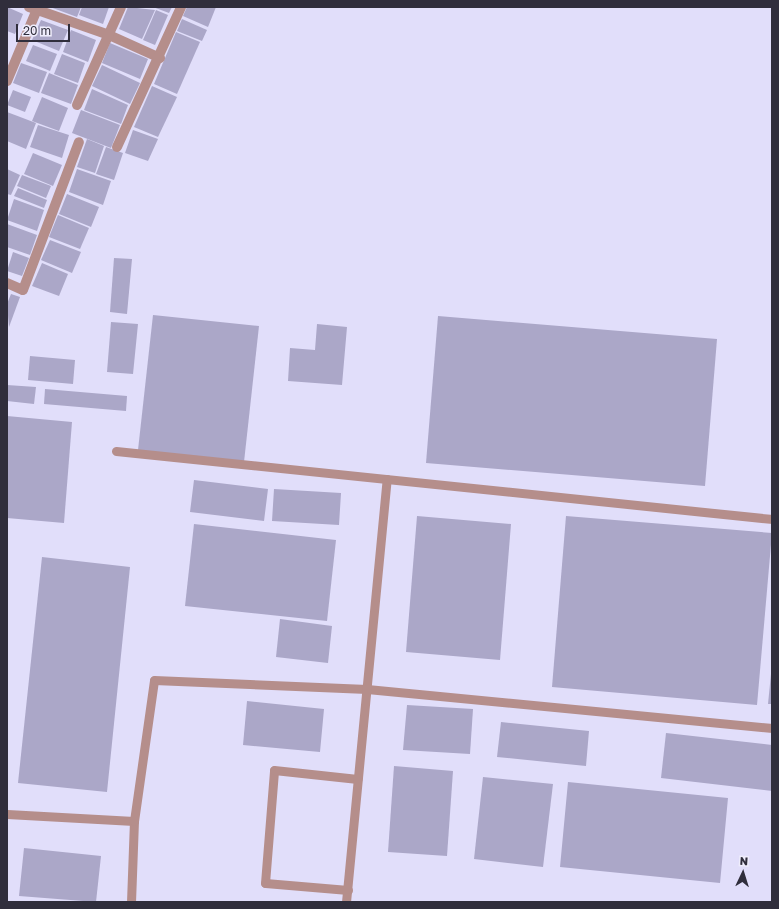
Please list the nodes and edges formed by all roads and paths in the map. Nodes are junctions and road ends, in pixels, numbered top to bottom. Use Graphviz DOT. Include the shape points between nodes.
graph roads {
  1 [pos="121,7"];
  2 [pos="181,7"];
  3 [pos="35,8"];
  4 [pos="109,35"];
  5 [pos="160,58"];
  6 [pos="7,81"];
  7 [pos="77,105"];
  8 [pos="79,142"];
  9 [pos="118,147"];
  10 [pos="7,283"];
  11 [pos="116,452"];
  12 [pos="387,478"];
  13 [pos="772,519"];
  14 [pos="367,689"];
  15 [pos="772,728"];
  16 [pos="358,778"];
  17 [pos="7,814"];
  18 [pos="134,821"];
  19 [pos="348,890"];
  20 [pos="131,902"];
  21 [pos="346,902"];
  1 -- 4 [label="street"];
  2 -- 5 [label="street"];
  3 -- 4 [label="street"];
  3 -- 6 [label="street"];
  4 -- 5 [label="street"];
  4 -- 7 [label="street"];
  5 -- 9 [label="street"];
  8 -- 10 [label="street" via="23,290"];
  11 -- 12 [label="lane"];
  12 -- 13 [label="lane"];
  12 -- 14 [label="lane"];
  14 -- 15 [label="lane"];
  14 -- 16 [label="lane"];
  14 -- 18 [label="lane" via="154,680"];
  16 -- 19 [label="lane"];
  16 -- 19 [label="lane" via="274,770 265,882"];
  17 -- 18 [label="lane"];
  18 -- 20 [label="lane"];
  19 -- 21 [label="lane"];
}
